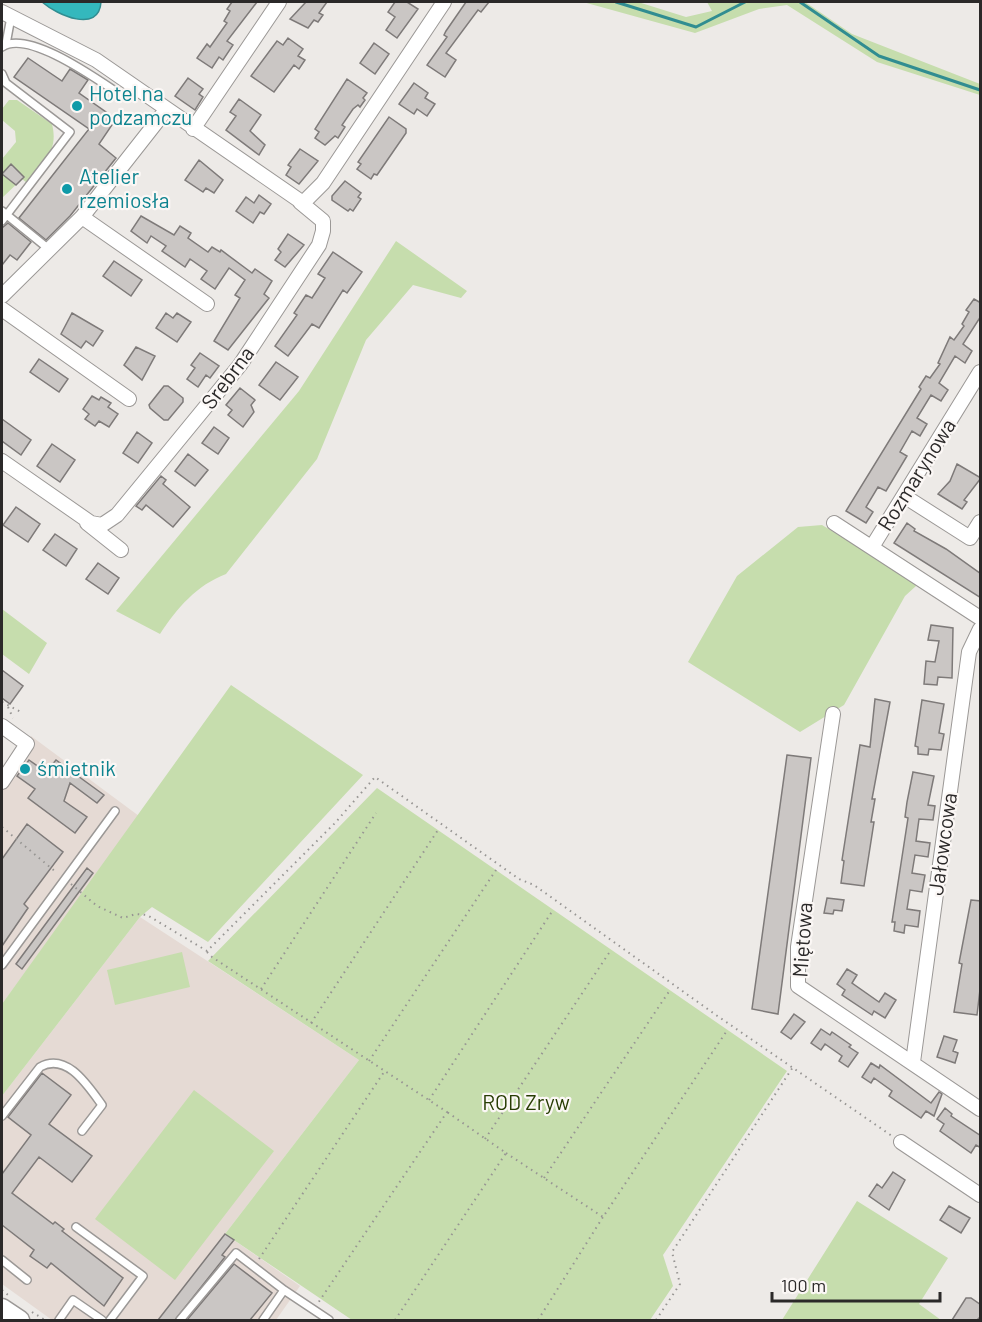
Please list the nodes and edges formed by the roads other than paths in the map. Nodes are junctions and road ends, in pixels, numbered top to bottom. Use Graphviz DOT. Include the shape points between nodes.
graph roads {
  1 [pos="444,2"];
  2 [pos="275,3"];
  3 [pos="6,14"];
  4 [pos="4,46"];
  5 [pos="2,74"];
  6 [pos="121,95"];
  7 [pos="166,110"];
  8 [pos="193,129"];
  9 [pos="300,202"];
  10 [pos="3,216"];
  11 [pos="82,217"];
  12 [pos="50,250"];
  13 [pos="2,296"];
  14 [pos="207,304"];
  15 [pos="2,309"];
  16 [pos="980,376"];
  17 [pos="129,399"];
  18 [pos="2,461"];
  19 [pos="904,496"];
  20 [pos="81,518"];
  21 [pos="981,522"];
  22 [pos="834,523"];
  23 [pos="975,541"];
  24 [pos="872,547"];
  25 [pos="121,550"];
  26 [pos="981,618"];
  27 [pos="981,629"];
  28 [pos="833,714"];
  29 [pos="2,726"];
  30 [pos="2,782"];
  31 [pos="115,811"];
  32 [pos="2,965"];
  33 [pos="913,1062"];
  34 [pos="981,1109"];
  35 [pos="2,1116"];
  36 [pos="82,1131"];
  37 [pos="902,1142"];
  38 [pos="981,1195"];
  39 [pos="76,1227"];
  40 [pos="2,1260"];
  41 [pos="27,1280"];
  42 [pos="284,1290"];
  43 [pos="2,1308"];
  44 [pos="20,1320"];
  45 [pos="59,1320"];
  46 [pos="102,1320"];
  47 [pos="110,1320"];
  48 [pos="180,1320"];
  49 [pos="263,1320"];
  50 [pos="329,1320"];
  1 -- 9 [label="street" via="323,183 307,201"];
  2 -- 8 [label="street"];
  3 -- 4 [label="lane"];
  3 -- 7 [label="street, Srebrna" via="88,56"];
  4 -- 6 [label="lane" via="35,46 73,63"];
  5 -- 10 [label="lane" via="6,83 70,132"];
  7 -- 8 [label="street, Srebrna"];
  7 -- 11 [label="street"];
  8 -- 9 [label="street, Srebrna"];
  9 -- 20 [label="street, Srebrna" via="323,221 322,238 240,365 117,515 102,525"];
  10 -- 12 [label="lane"];
  11 -- 12 [label="street"];
  11 -- 14 [label="street"];
  12 -- 13 [label="street"];
  15 -- 17 [label="street"];
  16 -- 19 [label="street, Rozmarynowa"];
  18 -- 20 [label="street"];
  19 -- 23 [label="street"];
  19 -- 24 [label="street, Rozmarynowa"];
  20 -- 25 [label="street"];
  21 -- 23 [label="street"];
  22 -- 24 [label="street"];
  24 -- 26 [label="street"];
  27 -- 33 [label="street, Jałowcowa" via="969,652"];
  28 -- 33 [label="street, Miętowa" via="798,947 798,986"];
  29 -- 30 [label="street" via="27,744"];
  31 -- 32 [label="lane"];
  33 -- 34 [label="street, Miętowa"];
  35 -- 36 [label="lane" via="40,1067 49,1062 65,1065 84,1081 102,1105"];
  37 -- 38 [label="street"];
  39 -- 47 [label="lane" via="143,1276"];
  40 -- 41 [label="lane"];
  42 -- 48 [label="lane" via="236,1253"];
  42 -- 49 [label="lane"];
  42 -- 50 [label="lane"];
  43 -- 44 [label="street"];
  45 -- 46 [label="lane" via="73,1300"];
}
